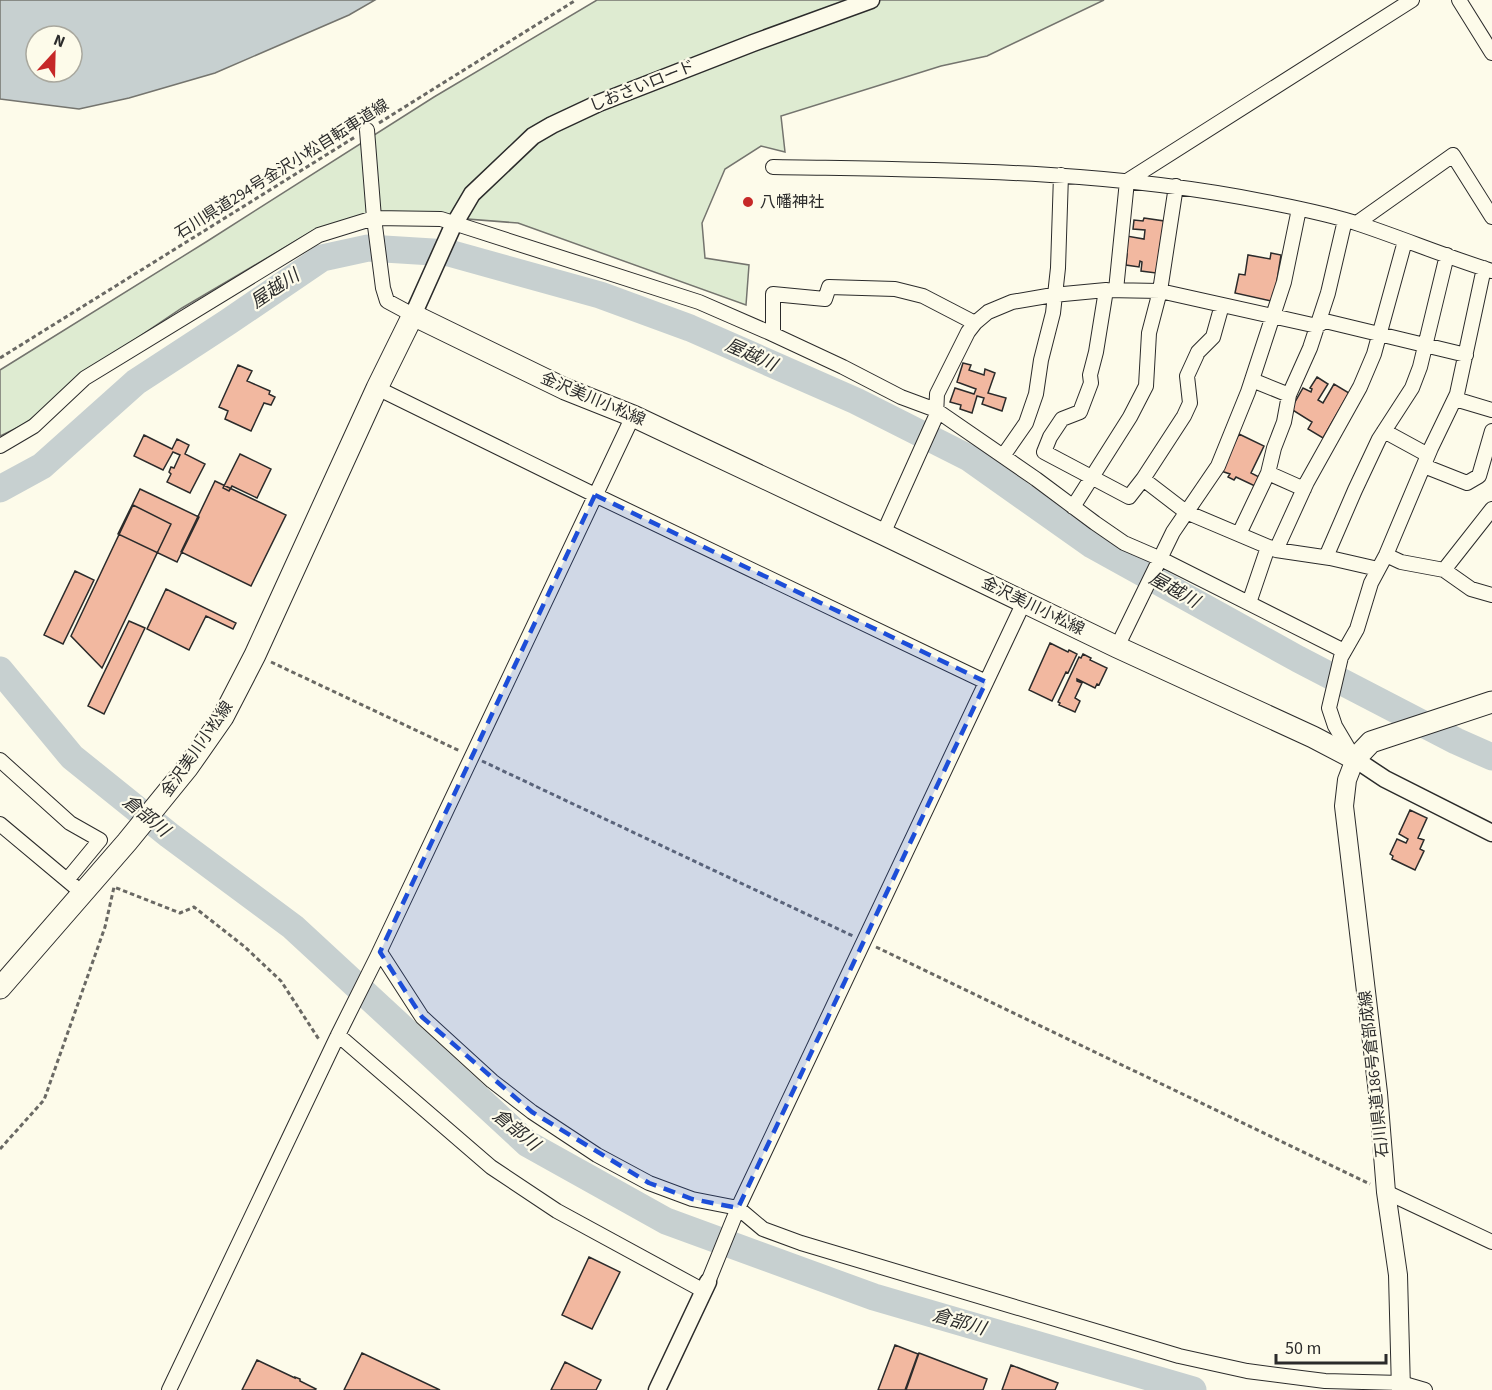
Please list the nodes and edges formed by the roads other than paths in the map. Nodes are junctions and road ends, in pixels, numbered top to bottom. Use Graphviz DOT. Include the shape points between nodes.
graph roads {
  1 [pos="871,0"];
  2 [pos="1412,0"];
  3 [pos="1459,0"];
  4 [pos="1492,52"];
  5 [pos="367,130"];
  6 [pos="773,167"];
  7 [pos="1061,175"];
  8 [pos="1127,181"];
  9 [pos="1176,186"];
  10 [pos="1299,209"];
  11 [pos="1492,217"];
  12 [pos="375,221"];
  13 [pos="1351,222"];
  14 [pos="453,226"];
  15 [pos="1405,240"];
  16 [pos="1447,255"];
  17 [pos="1488,270"];
  18 [pos="1111,290"];
  19 [pos="1160,291"];
  20 [pos="1054,295"];
  21 [pos="1222,305"];
  22 [pos="413,315"];
  23 [pos="1273,316"];
  24 [pos="975,323"];
  25 [pos="1317,326"];
  26 [pos="773,334"];
  27 [pos="1379,334"];
  28 [pos="1425,345"];
  29 [pos="1466,355"];
  30 [pos="1252,380"];
  31 [pos="377,388"];
  32 [pos="1289,395"];
  33 [pos="1455,399"];
  34 [pos="1492,410"];
  35 [pos="936,413"];
  36 [pos="633,416"];
  37 [pos="1384,431"];
  38 [pos="1492,431"];
  39 [pos="0,446"];
  40 [pos="1003,456"];
  41 [pos="1426,461"];
  42 [pos="1268,473"];
  43 [pos="1091,477"];
  44 [pos="1143,479"];
  45 [pos="1304,489"];
  46 [pos="595,495"];
  47 [pos="1073,507"];
  48 [pos="1492,509"];
  49 [pos="1186,512"];
  50 [pos="883,534"];
  51 [pos="1239,534"];
  52 [pos="1272,548"];
  53 [pos="1386,555"];
  54 [pos="1326,557"];
  55 [pos="1159,562"];
  56 [pos="1378,569"];
  57 [pos="1444,570"];
  58 [pos="1492,595"];
  59 [pos="1024,602"];
  60 [pos="1249,603"];
  61 [pos="1117,647"];
  62 [pos="1343,654"];
  63 [pos="986,682"];
  64 [pos="1492,702"];
  65 [pos="1355,759"];
  66 [pos="0,760"];
  67 [pos="0,824"];
  68 [pos="1492,833"];
  69 [pos="75,886"];
  70 [pos="379,955"];
  71 [pos="0,988"];
  72 [pos="338,1035"];
  73 [pos="1386,1192"];
  74 [pos="736,1213"];
  75 [pos="1492,1242"];
  76 [pos="706,1286"];
  77 [pos="1401,1387"];
  78 [pos="170,1390"];
  79 [pos="657,1390"];
  80 [pos="1425,1390"];
  1 -- 14 [label="street, しおさいロード" via="599,103 552,125 533,136 472,194"];
  2 -- 8 [label="street"];
  3 -- 4 [label="street"];
  5 -- 12 [label="street"];
  6 -- 7 [label="street"];
  7 -- 8 [label="street"];
  7 -- 20 [label="street"];
  8 -- 9 [label="street"];
  8 -- 18 [label="street"];
  9 -- 10 [label="street"];
  9 -- 19 [label="street"];
  10 -- 13 [label="street"];
  10 -- 23 [label="street"];
  11 -- 13 [label="street" via="1453,155"];
  12 -- 14 [label="street" via="441,219"];
  12 -- 22 [label="street" via="387,302"];
  12 -- 39 [label="street" via="319,235 298,247 86,378 34,426"];
  13 -- 15 [label="street"];
  13 -- 25 [label="street"];
  14 -- 22 [label="street, しおさいロード"];
  14 -- 26 [label="street" via="699,302"];
  15 -- 16 [label="street"];
  15 -- 27 [label="street"];
  16 -- 17 [label="street"];
  16 -- 28 [label="street"];
  17 -- 29 [label="street"];
  18 -- 19 [label="street"];
  18 -- 20 [label="street"];
  18 -- 43 [label="street" via="1091,383 1080,412 1062,419 1044,452"];
  19 -- 21 [label="street"];
  19 -- 43 [label="street" via="1149,333 1146,386"];
  20 -- 24 [label="street" via="1012,302 988,312"];
  20 -- 40 [label="street" via="1036,394 1026,423"];
  21 -- 23 [label="street"];
  21 -- 44 [label="street" via="1213,337 1198,352 1187,376 1190,403"];
  22 -- 31 [label="main road, 金沢美川小松線"];
  22 -- 36 [label="main road, 金沢美川小松線" via="565,389"];
  23 -- 25 [label="street"];
  23 -- 30 [label="street"];
  24 -- 26 [label="street" via="914,293 829,287 825,299 773,294"];
  24 -- 35 [label="street" via="937,394"];
  25 -- 27 [label="street" via="1325,321"];
  25 -- 32 [label="street"];
  26 -- 35 [label="street"];
  27 -- 28 [label="street"];
  27 -- 45 [label="street" via="1360,387"];
  28 -- 29 [label="street"];
  28 -- 37 [label="street" via="1412,388"];
  29 -- 33 [label="street"];
  30 -- 32 [label="street"];
  30 -- 49 [label="street" via="1218,466"];
  31 -- 46 [label="street"];
  31 -- 69 [label="main road, 金沢美川小松線" via="223,717 127,842"];
  32 -- 42 [label="street"];
  33 -- 34 [label="street"];
  33 -- 41 [label="street"];
  35 -- 40 [label="street"];
  35 -- 50 [label="street"];
  36 -- 46 [label="street"];
  36 -- 50 [label="main road, 金沢美川小松線"];
  37 -- 41 [label="street"];
  37 -- 54 [label="street"];
  38 -- 41 [label="street" via="1479,476 1467,483"];
  40 -- 47 [label="street"];
  41 -- 53 [label="street"];
  42 -- 45 [label="street"];
  42 -- 51 [label="street"];
  43 -- 44 [label="street" via="1129,497"];
  43 -- 47 [label="street"];
  44 -- 49 [label="street"];
  45 -- 52 [label="street"];
  46 -- 63 [label="street"];
  46 -- 70 [label="street"];
  47 -- 55 [label="street"];
  48 -- 57 [label="street"];
  49 -- 51 [label="street"];
  49 -- 55 [label="street"];
  50 -- 59 [label="main road, 金沢美川小松線"];
  51 -- 52 [label="street"];
  52 -- 54 [label="street"];
  52 -- 60 [label="street"];
  53 -- 56 [label="street"];
  53 -- 57 [label="street" via="1401,562"];
  54 -- 56 [label="street"];
  55 -- 60 [label="street"];
  55 -- 61 [label="street"];
  56 -- 62 [label="street" via="1357,629"];
  57 -- 58 [label="street" via="1471,589"];
  59 -- 61 [label="main road, 金沢美川小松線"];
  59 -- 63 [label="street"];
  60 -- 62 [label="street"];
  61 -- 65 [label="main road, 金沢美川小松線"];
  62 -- 65 [label="street" via="1329,708"];
  63 -- 74 [label="street"];
  64 -- 65 [label="main road" via="1371,742"];
  65 -- 68 [label="street" via="1385,779"];
  65 -- 73 [label="main road, 石川県道186号倉部成線" via="1347,780 1344,806"];
  66 -- 69 [label="street" via="70,823 100,840"];
  67 -- 69 [label="street"];
  69 -- 71 [label="main road, 金沢美川小松線"];
  70 -- 72 [label="street"];
  70 -- 74 [label="street" via="422,1017 532,1112 597,1155 649,1183"];
  72 -- 76 [label="street" via="491,1167 557,1211"];
  72 -- 78 [label="street"];
  73 -- 75 [label="street"];
  73 -- 77 [label="main road, 石川県道186号倉部成線" via="1398,1275"];
  74 -- 76 [label="street"];
  74 -- 77 [label="street" via="801,1243 1179,1356 1247,1371"];
  76 -- 79 [label="street"];
  77 -- 80 [label="street"];
}
